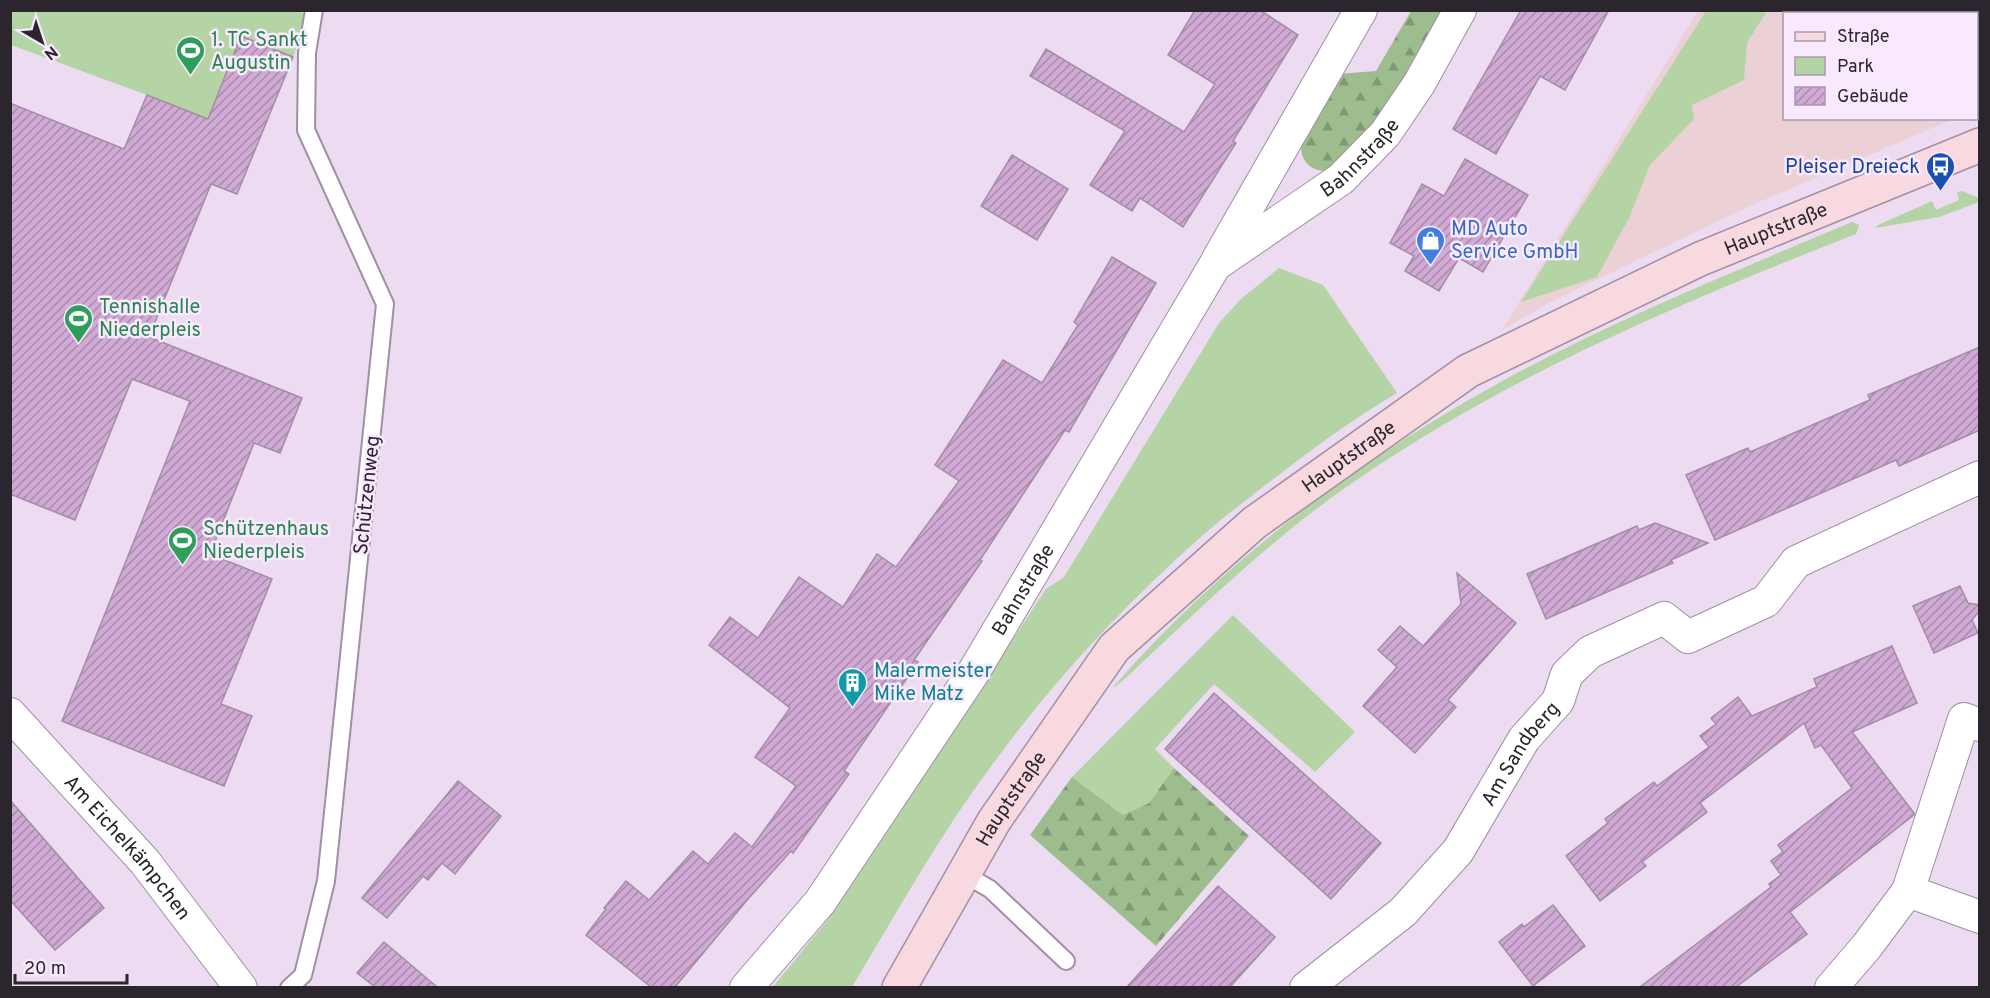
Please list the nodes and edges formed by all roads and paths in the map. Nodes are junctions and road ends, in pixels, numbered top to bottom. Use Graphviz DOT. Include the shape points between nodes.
graph roads {
  1 [pos="314,10"];
  2 [pos="1361,10"];
  3 [pos="1460,10"];
  4 [pos="1975,147"];
  5 [pos="1215,265"];
  6 [pos="1980,477"];
  7 [pos="10,714"];
  8 [pos="1980,724"];
  9 [pos="964,874"];
  10 [pos="1908,891"];
  11 [pos="1980,917"];
  12 [pos="1066,962"];
  13 [pos="241,987"];
  14 [pos="289,987"];
  15 [pos="746,987"];
  16 [pos="899,987"];
  17 [pos="1306,987"];
  18 [pos="1831,987"];
  1 -- 14 [label="lane, Schützenweg" via="307,53 306,130 385,304 326,881 303,975"];
  2 -- 5 [label="street, Bahnstraße"];
  3 -- 5 [label="street, Bahnstraße" via="1419,84 1385,134 1341,178"];
  4 -- 9 [label="main road, Hauptstraße" via="1700,259 1468,371 1254,522 1114,648 994,821"];
  5 -- 15 [label="street, Bahnstraße" via="973,673 820,902"];
  6 -- 17 [label="street, Am Sandberg" via="1796,562 1766,601 1698,632 1688,636 1664,618 1590,652 1567,674 1558,701 1524,740 1458,851 1403,912"];
  7 -- 13 [label="street, Am Eichelkämpchen" via="145,862"];
  8 -- 10 [label="street" via="1964,719"];
  9 -- 12 [label="lane" via="990,889"];
  9 -- 16 [label="main road, Hauptstraße"];
  10 -- 11 [label="street"];
  10 -- 18 [label="street"];
}
